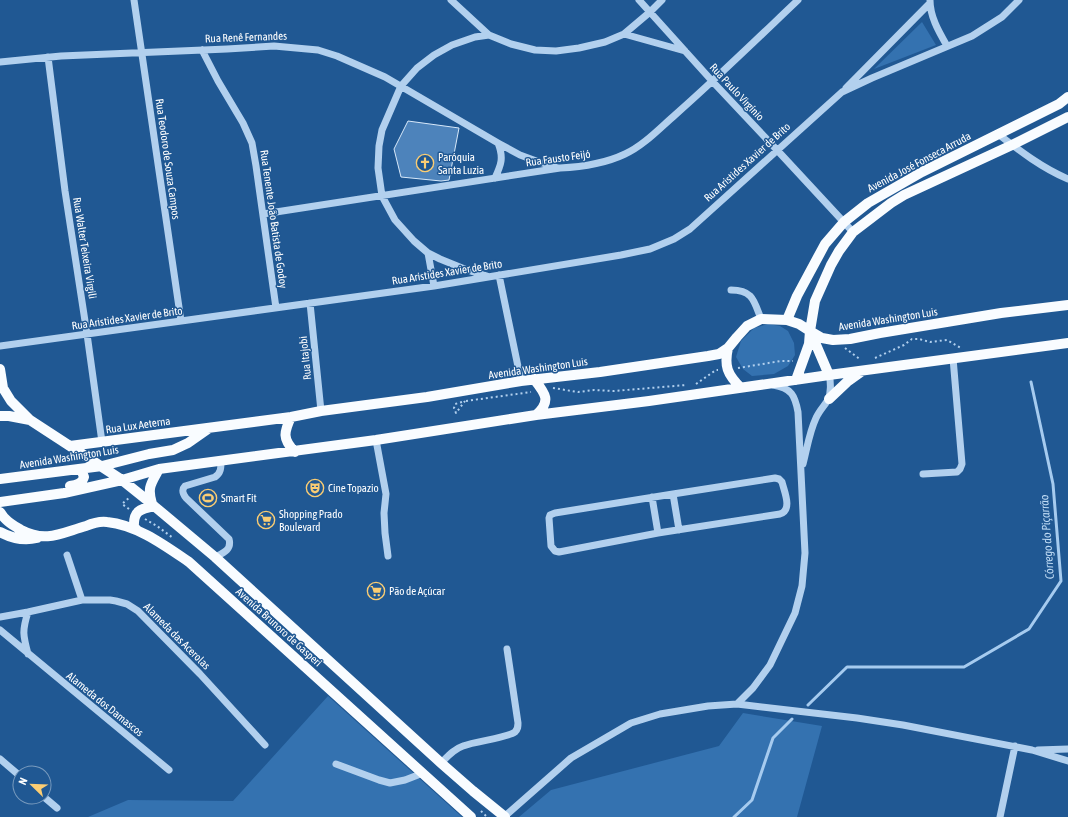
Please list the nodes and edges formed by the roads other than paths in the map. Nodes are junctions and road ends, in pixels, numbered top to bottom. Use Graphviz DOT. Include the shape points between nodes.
graph roads {
  1 [pos="134,0"];
  2 [pos="451,0"];
  3 [pos="639,0"];
  4 [pos="662,0"];
  5 [pos="798,0"];
  6 [pos="1019,0"];
  7 [pos="930,1"];
  8 [pos="650,12"];
  9 [pos="490,34"];
  10 [pos="624,34"];
  11 [pos="947,46"];
  12 [pos="202,50"];
  13 [pos="686,51"];
  14 [pos="141,53"];
  15 [pos="48,57"];
  16 [pos="0,62"];
  17 [pos="713,82"];
  18 [pos="401,86"];
  19 [pos="842,92"];
  20 [pos="1068,98"];
  21 [pos="1068,117"];
  22 [pos="998,134"];
  23 [pos="498,143"];
  24 [pos="1012,145"];
  25 [pos="777,150"];
  26 [pos="560,168"];
  27 [pos="495,178"];
  28 [pos="1068,179"];
  29 [pos="382,196"];
  30 [pos="262,214"];
  31 [pos="844,222"];
  32 [pos="853,232"];
  33 [pos="428,253"];
  34 [pos="499,275"];
  35 [pos="489,277"];
  36 [pos="434,286"];
  37 [pos="731,290"];
  38 [pos="310,303"];
  39 [pos="1068,305"];
  40 [pos="276,308"];
  41 [pos="761,319"];
  42 [pos="787,320"];
  43 [pos="181,322"];
  44 [pos="810,332"];
  45 [pos="87,334"];
  46 [pos="1068,343"];
  47 [pos="0,346"];
  48 [pos="728,348"];
  49 [pos="953,358"];
  50 [pos="0,369"];
  51 [pos="864,370"];
  52 [pos="829,375"];
  53 [pos="534,379"];
  54 [pos="796,380"];
  55 [pos="521,381"];
  56 [pos="769,384"];
  57 [pos="741,388"];
  58 [pos="828,399"];
  59 [pos="321,411"];
  60 [pos="0,416"];
  61 [pos="536,416"];
  62 [pos="290,417"];
  63 [pos="30,420"];
  64 [pos="210,428"];
  65 [pos="376,440"];
  66 [pos="102,442"];
  67 [pos="70,446"];
  68 [pos="295,452"];
  69 [pos="221,461"];
  70 [pos="102,466"];
  71 [pos="82,469"];
  72 [pos="159,470"];
  73 [pos="801,472"];
  74 [pos="923,474"];
  75 [pos="0,479"];
  76 [pos="122,480"];
  77 [pos="673,494"];
  78 [pos="652,497"];
  79 [pos="19,499"];
  80 [pos="0,502"];
  81 [pos="153,505"];
  82 [pos="0,512"];
  83 [pos="136,530"];
  84 [pos="679,530"];
  85 [pos="0,532"];
  86 [pos="658,533"];
  87 [pos="43,536"];
  88 [pos="68,555"];
  89 [pos="388,556"];
  90 [pos="215,557"];
  91 [pos="82,600"];
  92 [pos="28,612"];
  93 [pos="0,617"];
  94 [pos="0,630"];
  95 [pos="507,649"];
  96 [pos="28,654"];
  97 [pos="738,704"];
  98 [pos="265,745"];
  99 [pos="1015,746"];
  100 [pos="1068,749"];
  101 [pos="1032,750"];
  102 [pos="0,759"];
  103 [pos="1068,761"];
  104 [pos="441,763"];
  105 [pos="336,764"];
  106 [pos="12,769"];
  107 [pos="169,770"];
  108 [pos="422,773"];
  109 [pos="52,804"];
  110 [pos="57,808"];
  111 [pos="471,817"];
  112 [pos="504,817"];
  113 [pos="1000,817"];
  1 -- 14 [label="street, Rua Teodoro de Souza Campos"];
  2 -- 9 [label="street"];
  3 -- 8 [label="street, Rua Paulo Virgínio"];
  4 -- 8 [label="street"];
  5 -- 17 [label="street, Rua Fausto Feijó"];
  6 -- 11 [label="street" via="1002,17 972,36"];
  7 -- 11 [label="street, Rua Aristides Xavier de Brito" via="932,16"];
  7 -- 19 [label="street, Rua Aristides Xavier de Brito"];
  8 -- 10 [label="street"];
  8 -- 13 [label="street, Rua Paulo Virgínio"];
  9 -- 10 [label="street" via="511,44 535,50 579,48"];
  9 -- 18 [label="street" via="452,45 434,55 417,68"];
  10 -- 13 [label="street"];
  11 -- 19 [label="street, Rua Aristides Xavier de Brito"];
  12 -- 14 [label="street, Rua Renê Fernandes"];
  12 -- 18 [label="street, Rua Renê Fernandes" via="274,46 318,50 358,64"];
  12 -- 30 [label="street, Rua Tenente João Batista de Godoy" via="252,143"];
  13 -- 17 [label="street, Rua Paulo Virgínio"];
  14 -- 15 [label="street, Rua Renê Fernandes"];
  14 -- 43 [label="street, Rua Teodoro de Souza Campos"];
  15 -- 16 [label="street, Rua Renê Fernandes"];
  15 -- 45 [label="street, Rua Walter Teixeira Virgili"];
  17 -- 25 [label="street, Rua Paulo Virgínio"];
  17 -- 26 [label="street, Rua Fausto Feijó" via="644,142 626,154 606,162"];
  18 -- 23 [label="street, Rua Renê Fernandes"];
  18 -- 29 [label="street" via="382,130 379,146 378,168"];
  19 -- 25 [label="street, Rua Aristides Xavier de Brito"];
  20 -- 22 [label="main road, Avenida José Fonseca Arruda"];
  21 -- 24 [label="main road, Avenida José Fonseca Arruda"];
  22 -- 24 [label="street"];
  22 -- 31 [label="main road, Avenida José Fonseca Arruda" via="922,172 868,203"];
  23 -- 26 [label="street, Rua Renê Fernandes" via="539,162"];
  23 -- 27 [label="street" via="502,157"];
  24 -- 28 [label="street" via="1033,161"];
  24 -- 32 [label="main road, Avenida José Fonseca Arruda" via="896,200"];
  25 -- 31 [label="street, Rua Paulo Virgínio"];
  25 -- 34 [label="street, Rua Aristides Xavier de Brito" via="690,229 674,239 650,249 621,255"];
  26 -- 27 [label="street, Rua Fausto Feijó"];
  27 -- 29 [label="street, Rua Fausto Feijó"];
  29 -- 30 [label="street, Rua Fausto Feijó"];
  29 -- 33 [label="street" via="395,220"];
  30 -- 40 [label="street, Rua Tenente João Batista de Godoy"];
  31 -- 32 [label="street, Rua Paulo Virgínio"];
  31 -- 42 [label="main road, Avenida José Fonseca Arruda" via="825,244"];
  32 -- 44 [label="main road, Avenida José Fonseca Arruda" via="831,265 815,301"];
  33 -- 35 [label="street"];
  33 -- 36 [label="street"];
  34 -- 35 [label="street, Rua Aristides Xavier de Brito"];
  34 -- 55 [label="street"];
  35 -- 36 [label="street, Rua Aristides Xavier de Brito"];
  36 -- 38 [label="street, Rua Aristides Xavier de Brito"];
  37 -- 41 [label="street" via="744,292 750,296"];
  38 -- 40 [label="street, Rua Aristides Xavier de Brito"];
  38 -- 59 [label="street, Rua Itajobi"];
  39 -- 44 [label="main road, Avenida Washington Luis" via="1001,313 850,339 833,340"];
  40 -- 43 [label="street, Rua Aristides Xavier de Brito"];
  41 -- 42 [label="main road, Avenida Washington Luis"];
  41 -- 48 [label="main road, Avenida Washington Luis" via="747,326"];
  42 -- 44 [label="main road, Avenida Washington Luis" via="799,324"];
  43 -- 45 [label="street, Rua Aristides Xavier de Brito"];
  44 -- 52 [label="main road"];
  44 -- 54 [label="main road, Avenida José Fonseca Arruda" via="809,344"];
  45 -- 47 [label="street, Rua Aristides Xavier de Brito"];
  45 -- 66 [label="street, Rua Walter Teixeira Virgili"];
  46 -- 49 [label="main road"];
  48 -- 53 [label="main road, Avenida Washington Luis" via="719,354 708,356"];
  48 -- 57 [label="main road" via="728,372"];
  49 -- 51 [label="main road"];
  49 -- 74 [label="street" via="962,464 957,472"];
  50 -- 63 [label="main road" via="3,388 11,401"];
  51 -- 52 [label="main road"];
  51 -- 58 [label="main road"];
  52 -- 54 [label="main road"];
  52 -- 58 [label="street"];
  53 -- 55 [label="main road, Avenida Washington Luis"];
  53 -- 61 [label="main road" via="545,395 543,409"];
  54 -- 56 [label="main road"];
  55 -- 59 [label="main road, Avenida Washington Luis"];
  56 -- 57 [label="main road"];
  56 -- 73 [label="street" via="784,388 792,393 796,400"];
  57 -- 61 [label="main road"];
  58 -- 73 [label="street" via="811,431"];
  59 -- 62 [label="main road, Avenida Washington Luis"];
  60 -- 63 [label="main road"];
  61 -- 65 [label="main road"];
  62 -- 64 [label="main road, Avenida Washington Luis"];
  62 -- 68 [label="main road" via="285,435 288,445"];
  63 -- 67 [label="main road, Avenida Brunoro de Gasperi"];
  64 -- 66 [label="main road, Rua Lux Aeterna"];
  64 -- 70 [label="main road, Avenida Washington Luis" via="173,450"];
  65 -- 68 [label="main road"];
  65 -- 89 [label="street" via="386,494 384,513"];
  66 -- 67 [label="main road, Rua Lux Aeterna"];
  67 -- 70 [label="main road, Avenida Brunoro de Gasperi"];
  68 -- 69 [label="main road"];
  69 -- 72 [label="main road"];
  69 -- 90 [label="street" via="219,474 215,477 185,486 182,490 186,498 229,539 230,547"];
  70 -- 71 [label="main road, Avenida Washington Luis"];
  70 -- 76 [label="main road, Avenida Brunoro de Gasperi"];
  71 -- 75 [label="main road, Avenida Washington Luis"];
  71 -- 79 [label="main road" via="84,477 80,483"];
  72 -- 76 [label="main road"];
  72 -- 81 [label="main road" via="149,489"];
  73 -- 97 [label="street" via="805,553 802,586 795,613 770,665"];
  76 -- 79 [label="main road" via="64,493"];
  76 -- 81 [label="main road, Avenida Brunoro de Gasperi"];
  77 -- 78 [label="street"];
  77 -- 84 [label="street"];
  77 -- 84 [label="street" via="775,478 782,482 788,506 787,510 780,514"];
  78 -- 86 [label="street"];
  78 -- 86 [label="street" via="550,515 551,546 559,552"];
  79 -- 80 [label="main road"];
  81 -- 83 [label="main road" via="136,514"];
  81 -- 90 [label="main road, Avenida Brunoro de Gasperi"];
  82 -- 87 [label="main road, Avenida Brunoro de Gasperi" via="12,525 28,533"];
  83 -- 87 [label="main road, Avenida Brunoro de Gasperi" via="114,523 97,522 52,537"];
  83 -- 108 [label="main road, Avenida Brunoro de Gasperi" via="189,562"];
  84 -- 86 [label="street"];
  85 -- 87 [label="main road, Avenida Brunoro de Gasperi" via="30,540"];
  88 -- 91 [label="street"];
  90 -- 104 [label="main road, Avenida Brunoro de Gasperi"];
  91 -- 92 [label="street, Alameda das Acerolas"];
  91 -- 98 [label="street, Alameda das Acerolas" via="116,601 138,611"];
  92 -- 93 [label="street, Alameda das Acerolas"];
  92 -- 96 [label="street" via="23,636"];
  94 -- 96 [label="street, Alameda dos Damascos"];
  95 -- 104 [label="street" via="518,728 510,735 463,746"];
  96 -- 107 [label="street, Alameda dos Damascos"];
  97 -- 99 [label="street" via="857,718"];
  97 -- 112 [label="street" via="660,714 631,723 571,758"];
  99 -- 101 [label="street"];
  99 -- 113 [label="street"];
  100 -- 101 [label="street"];
  101 -- 103 [label="street"];
  102 -- 106 [label="street"];
  104 -- 112 [label="main road, Avenida Brunoro de Gasperi"];
  105 -- 108 [label="street" via="390,783"];
  108 -- 111 [label="main road, Avenida Brunoro de Gasperi"];
  109 -- 110 [label="street"];
}
